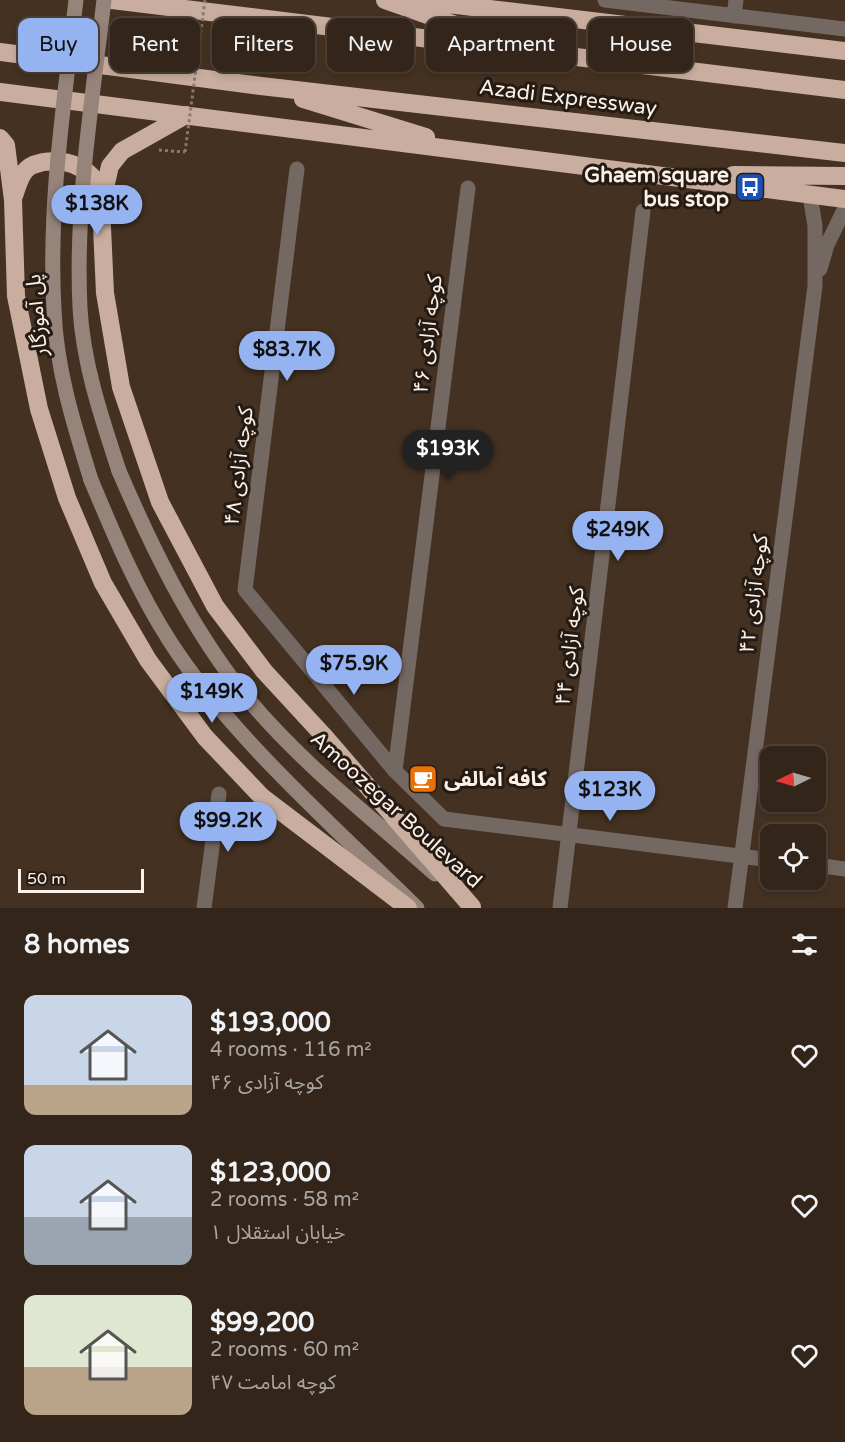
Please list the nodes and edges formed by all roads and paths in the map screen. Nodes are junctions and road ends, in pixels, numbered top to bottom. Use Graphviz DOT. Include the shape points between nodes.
graph roads {
  1 [pos="76,0"];
  2 [pos="104,0"];
  3 [pos="112,0"];
  4 [pos="205,0"];
  5 [pos="386,0"];
  6 [pos="414,0"];
  7 [pos="605,0"];
  8 [pos="735,8"];
  9 [pos="436,18"];
  10 [pos="845,29"];
  11 [pos="426,40"];
  12 [pos="845,51"];
  13 [pos="0,52"];
  14 [pos="576,58"];
  15 [pos="261,86"];
  16 [pos="845,90"];
  17 [pos="0,92"];
  18 [pos="186,115"];
  19 [pos="0,138"];
  20 [pos="154,149"];
  21 [pos="472,152"];
  22 [pos="845,153"];
  23 [pos="297,169"];
  24 [pos="647,174"];
  25 [pos="845,176"];
  26 [pos="468,188"];
  27 [pos="810,195"];
  28 [pos="845,199"];
  29 [pos="13,200"];
  30 [pos="101,205"];
  31 [pos="845,208"];
  32 [pos="643,211"];
  33 [pos="815,286"];
  34 [pos="119,471"];
  35 [pos="395,771"];
  36 [pos="219,794"];
  37 [pos="569,834"];
  38 [pos="742,856"];
  39 [pos="760,858"];
  40 [pos="826,867"];
  41 [pos="845,869"];
  42 [pos="204,908"];
  43 [pos="408,908"];
  44 [pos="417,908"];
  45 [pos="472,908"];
  46 [pos="560,908"];
  47 [pos="735,908"];
  1 -- 44 [label="main road, پل آموزگار, bridge" via="54,198 54,312 68,406 91,480 129,568 170,641 224,714"];
  2 -- 34 [label="main road, پل آموزگار, bridge" via="81,201 80,310 95,396"];
  3 -- 11 [label="highway, Azadi Expressway"];
  4 -- 20 [label="path, bridge" via="185,152"];
  5 -- 9 [label="highway"];
  6 -- 12 [label="highway"];
  7 -- 8 [label="street"];
  8 -- 10 [label="street"];
  13 -- 15 [label="highway, Azadi Expressway"];
  14 -- 16 [label="highway, Azadi Expressway"];
  15 -- 21 [label="highway"];
  15 -- 22 [label="highway, Azadi Expressway"];
  17 -- 18 [label="highway"];
  18 -- 21 [label="highway"];
  18 -- 30 [label="highway" via="122,151 110,166"];
  19 -- 29 [label="highway" via="6,145"];
  21 -- 24 [label="highway"];
  23 -- 35 [label="street, کوچه آزادی ۴۸" via="245,590"];
  24 -- 25 [label="highway"];
  24 -- 27 [label="highway"];
  26 -- 35 [label="street, کوچه آزادی ۴۶"];
  27 -- 28 [label="highway"];
  27 -- 33 [label="street, کوچه آزادی ۴۲" via="815,226"];
  29 -- 30 [label="highway" via="20,178 32,166 52,162 72,164 92,173 101,189"];
  29 -- 43 [label="highway" via="16,296 39,409 66,498 103,583 148,660 205,737 254,789"];
  30 -- 45 [label="highway" via="105,293 121,387 160,502 215,606 264,671"];
  31 -- 33 [label="street, کوچه آزادی ۴۲" via="827,245"];
  32 -- 37 [label="street, کوچه آزادی ۴۴"];
  33 -- 38 [label="street, کوچه آزادی ۴۲"];
  34 -- 45 [label="main road, Amoozegar Boulevard" via="156,557 193,622 244,693 302,756"];
  35 -- 37 [label="street" via="444,819"];
  36 -- 42 [label="street"];
  37 -- 38 [label="street"];
  37 -- 46 [label="street, کوچه آزادی ۴۴"];
  38 -- 39 [label="street"];
  38 -- 47 [label="street, کوچه آزادی ۴۲"];
  40 -- 41 [label="street"];
}
